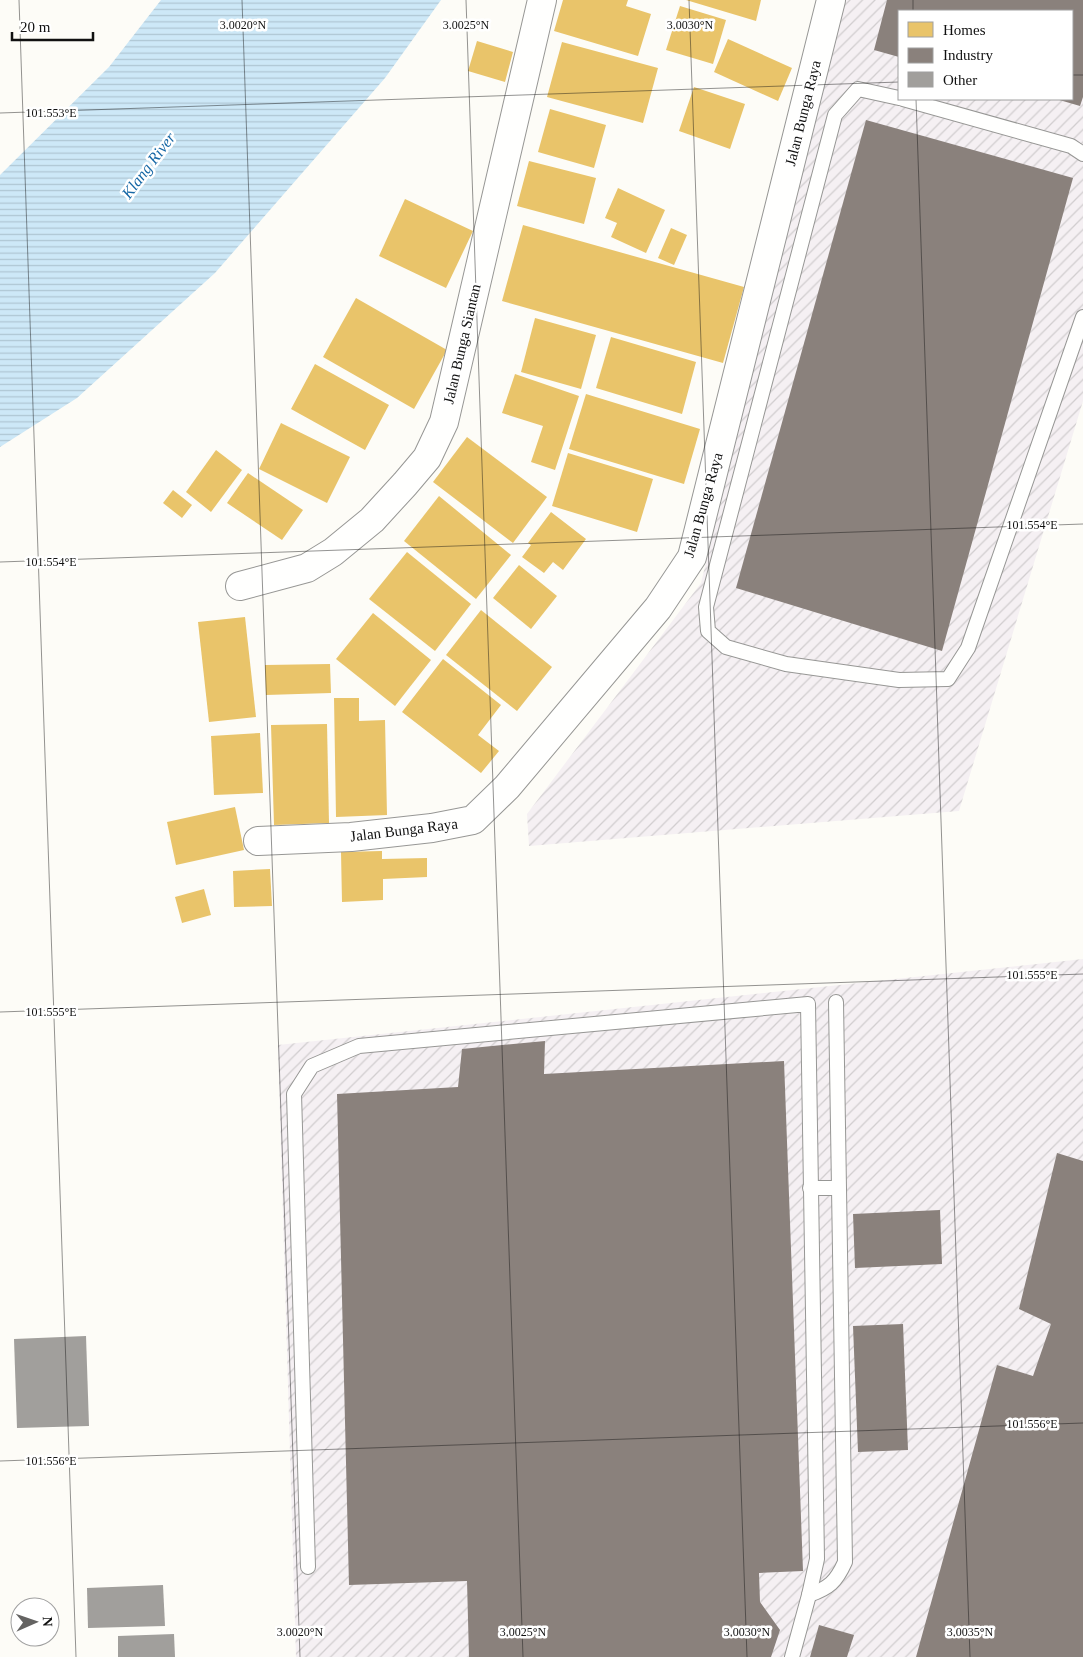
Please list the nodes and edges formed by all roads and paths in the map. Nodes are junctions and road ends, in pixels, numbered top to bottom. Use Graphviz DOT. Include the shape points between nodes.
graph roads {
  1 [pos="542,0"];
  2 [pos="831,0"];
  3 [pos="898,98"];
  4 [pos="907,100"];
  5 [pos="1083,154"];
  6 [pos="1083,317"];
  7 [pos="240,586"];
  8 [pos="258,841"];
  9 [pos="836,1002"];
  10 [pos="810,1188"];
  11 [pos="838,1188"];
  12 [pos="308,1567"];
  13 [pos="809,1595"];
  14 [pos="792,1657"];
  1 -- 7 [label="street, Jalan Bunga Siantan" via="444,422 427,458 372,520 333,552 307,568"];
  2 -- 8 [label="street, Jalan Bunga Raya" via="692,557 658,608 514,779 473,820 351,837"];
  3 -- 6 [label="lane" via="858,89 835,115 706,607 708,632 726,647 786,664 899,680 948,679 968,648"];
  4 -- 5 [label="lane" via="1072,146"];
  9 -- 11 [label="lane"];
  10 -- 11 [label="lane"];
  10 -- 12 [label="lane" via="808,1004 359,1046 312,1066 294,1094"];
  10 -- 13 [label="lane" via="817,1559"];
  11 -- 13 [label="lane" via="845,1562 839,1575 825,1590"];
  13 -- 14 [label="lane"];
}
